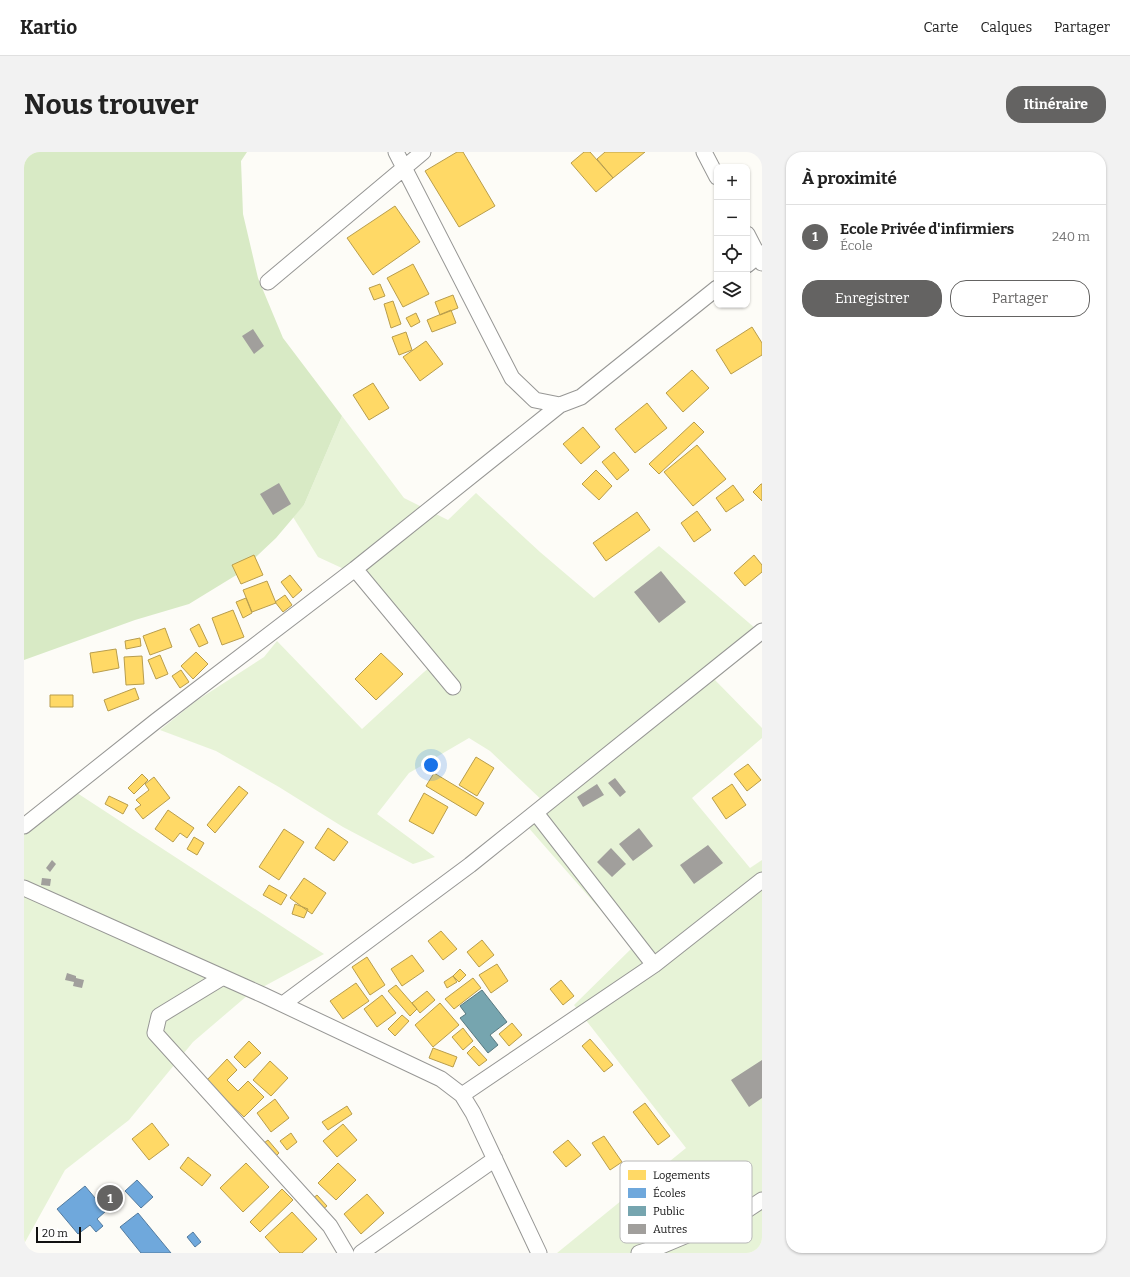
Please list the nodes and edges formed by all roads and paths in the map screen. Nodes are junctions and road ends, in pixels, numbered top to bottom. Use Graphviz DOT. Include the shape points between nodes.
graph roads {
  1 [pos="396,152"];
  2 [pos="423,152"];
  3 [pos="704,152"];
  4 [pos="404,168"];
  5 [pos="714,171"];
  6 [pos="748,236"];
  7 [pos="757,259"];
  8 [pos="268,282"];
  9 [pos="714,290"];
  10 [pos="560,405"];
  11 [pos="355,569"];
  12 [pos="762,631"];
  13 [pos="453,687"];
  14 [pos="536,812"];
  15 [pos="24,826"];
  16 [pos="762,880"];
  17 [pos="24,888"];
  18 [pos="654,964"];
  19 [pos="223,977"];
  20 [pos="283,1004"];
  21 [pos="462,1094"];
  22 [pos="495,1159"];
  23 [pos="762,1200"];
  24 [pos="752,1207"];
  25 [pos="668,1243"];
  26 [pos="346,1253"];
  27 [pos="361,1253"];
  28 [pos="539,1253"];
  29 [pos="639,1253"];
  1 -- 4 [label="street"];
  2 -- 4 [label="street"];
  3 -- 5 [label="street"];
  4 -- 8 [label="street"];
  4 -- 10 [label="street" via="512,378 535,400"];
  6 -- 7 [label="street"];
  9 -- 10 [label="street" via="581,396"];
  10 -- 11 [label="street"];
  11 -- 13 [label="street"];
  11 -- 15 [label="street"];
  12 -- 14 [label="street"];
  14 -- 18 [label="street"];
  14 -- 20 [label="street" via="470,865"];
  16 -- 18 [label="street"];
  17 -- 19 [label="street"];
  18 -- 21 [label="street"];
  19 -- 20 [label="street"];
  19 -- 26 [label="street" via="158,1016 155,1033 330,1226"];
  20 -- 21 [label="street" via="441,1079"];
  21 -- 22 [label="street"];
  22 -- 27 [label="street"];
  22 -- 28 [label="street"];
  23 -- 24 [label="street"];
  25 -- 29 [label="street"];
}
